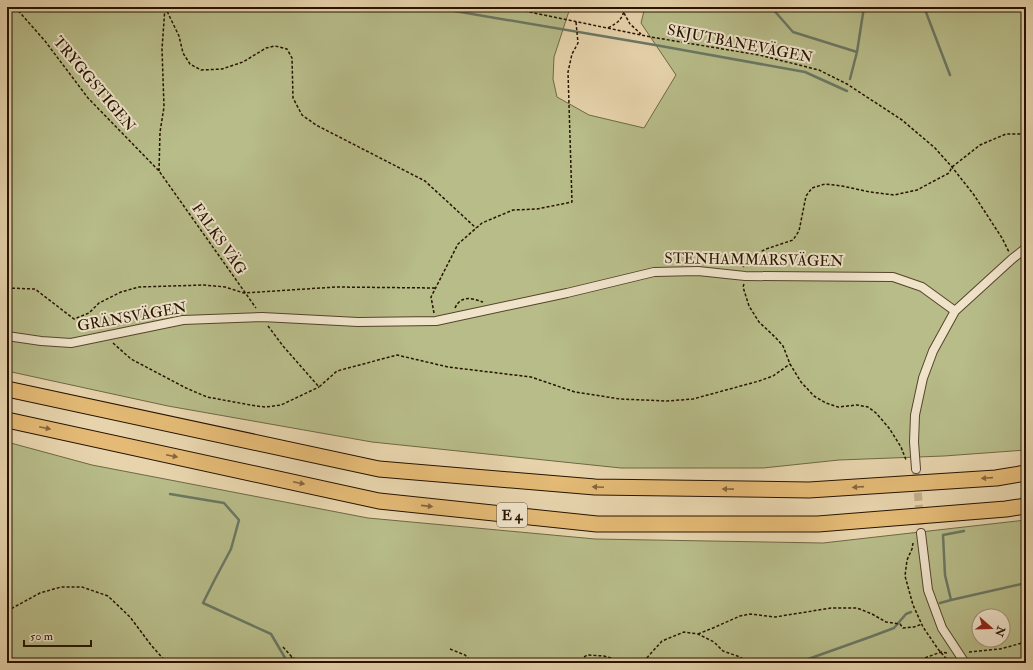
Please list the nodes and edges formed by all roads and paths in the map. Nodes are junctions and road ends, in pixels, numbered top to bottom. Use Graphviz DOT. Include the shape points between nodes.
graph roads {
  1 [pos="15,7"];
  2 [pos="165,7"];
  3 [pos="504,7"];
  4 [pos="625,7"];
  5 [pos="624,13"];
  6 [pos="576,22"];
  7 [pos="608,28"];
  8 [pos="642,35"];
  9 [pos="159,171"];
  10 [pos="476,228"];
  11 [pos="1026,248"];
  12 [pos="1012,259"];
  13 [pos="7,288"];
  14 [pos="436,288"];
  15 [pos="244,293"];
  16 [pos="497,308"];
  17 [pos="955,311"];
  18 [pos="455,316"];
  19 [pos="262,318"];
  20 [pos="436,321"];
  21 [pos="7,336"];
  22 [pos="112,342"];
  23 [pos="790,364"];
  24 [pos="318,387"];
  25 [pos="7,389"];
  26 [pos="7,420"];
  27 [pos="916,469"];
  28 [pos="1026,473"];
  29 [pos="1026,506"];
  30 [pos="917,536"];
  31 [pos="7,610"];
  32 [pos="922,624"];
  33 [pos="698,634"];
  34 [pos="1026,642"];
  35 [pos="283,647"];
  36 [pos="450,649"];
  37 [pos="941,652"];
  38 [pos="959,653"];
  39 [pos="292,657"];
  40 [pos="167,663"];
  41 [pos="288,663"];
  42 [pos="302,663"];
  43 [pos="473,663"];
  44 [pos="576,663"];
  45 [pos="749,663"];
  46 [pos="911,663"];
  47 [pos="950,663"];
  48 [pos="965,663"];
  1 -- 9 [label="path, TRYGGSTIGEN" via="45,41 88,98"];
  2 -- 9 [label="path" via="162,49 164,107 160,132"];
  2 -- 10 [label="path" via="179,36 183,53 190,64 201,70 222,69 243,62 266,48 275,46 288,49 292,58 293,98 302,115 316,125 426,181"];
  3 -- 6 [label="path, SKJUTBANEVÄGEN"];
  4 -- 5 [label="path"];
  5 -- 7 [label="path" via="619,22"];
  5 -- 8 [label="path" via="630,24"];
  6 -- 7 [label="path, SKJUTBANEVÄGEN"];
  6 -- 10 [label="path" via="578,43 572,54 568,72 572,202 537,209 513,210"];
  7 -- 8 [label="path, SKJUTBANEVÄGEN"];
  8 -- 12 [label="path, SKJUTBANEVÄGEN" via="760,55 819,70 847,84 902,120 935,148 974,195 1002,238"];
  9 -- 15 [label="path, FALKS VÄG"];
  10 -- 14 [label="path" via="458,244"];
  11 -- 12 [label="street"];
  12 -- 17 [label="street"];
  13 -- 15 [label="path" via="35,289 74,319 89,313 99,302 139,287 204,285 225,287"];
  14 -- 15 [label="path" via="336,288"];
  14 -- 20 [label="path" via="431,297"];
  15 -- 19 [label="path, FALKS VÄG"];
  16 -- 17 [label="street, STENHAMMARSVÄGEN" via="654,272 698,271 745,276 893,277 922,287"];
  16 -- 18 [label="street, STENHAMMARSVÄGEN"];
  16 -- 18 [label="path" via="472,298 464,299 455,308"];
  17 -- 27 [label="street" via="933,351 923,378 915,415"];
  18 -- 20 [label="street, STENHAMMARSVÄGEN"];
  19 -- 20 [label="street, STENHAMMARSVÄGEN" via="358,322"];
  19 -- 21 [label="street, GRÄNSVÄGEN" via="183,320 71,343"];
  19 -- 24 [label="path, FALKS VÄG" via="282,346"];
  22 -- 24 [label="path" via="131,359 207,397 266,407 281,405"];
  23 -- 24 [label="path" via="759,381 692,399 667,401 620,399 575,392 531,377 448,367 397,355 337,371"];
  28 -- 25 [label="highway, E 4, one-way" via="996,478 810,490 595,487 379,469"];
  26 -- 29 [label="highway, E 4, one-way" via="379,501 597,524 818,524"];
  30 -- 32 [label="path" via="907,560 905,576 913,605"];
  30 -- 38 [label="street" via="928,590 942,628"];
  31 -- 40 [label="path" via="40,592 61,587 82,587 108,596 130,617"];
  32 -- 33 [label="path" via="914,628 903,628 900,624 886,622 857,608 831,608 775,617 750,614"];
  32 -- 37 [label="path"];
  33 -- 44 [label="path" via="684,632 662,641 645,660 621,661 587,655"];
  33 -- 45 [label="path" via="714,642 723,651"];
  34 -- 38 [label="path" via="1000,649"];
  35 -- 39 [label="path"];
  36 -- 43 [label="path" via="465,655"];
  37 -- 46 [label="path"];
  37 -- 47 [label="path"];
  38 -- 48 [label="street"];
  39 -- 41 [label="path"];
  39 -- 42 [label="path"];
}
